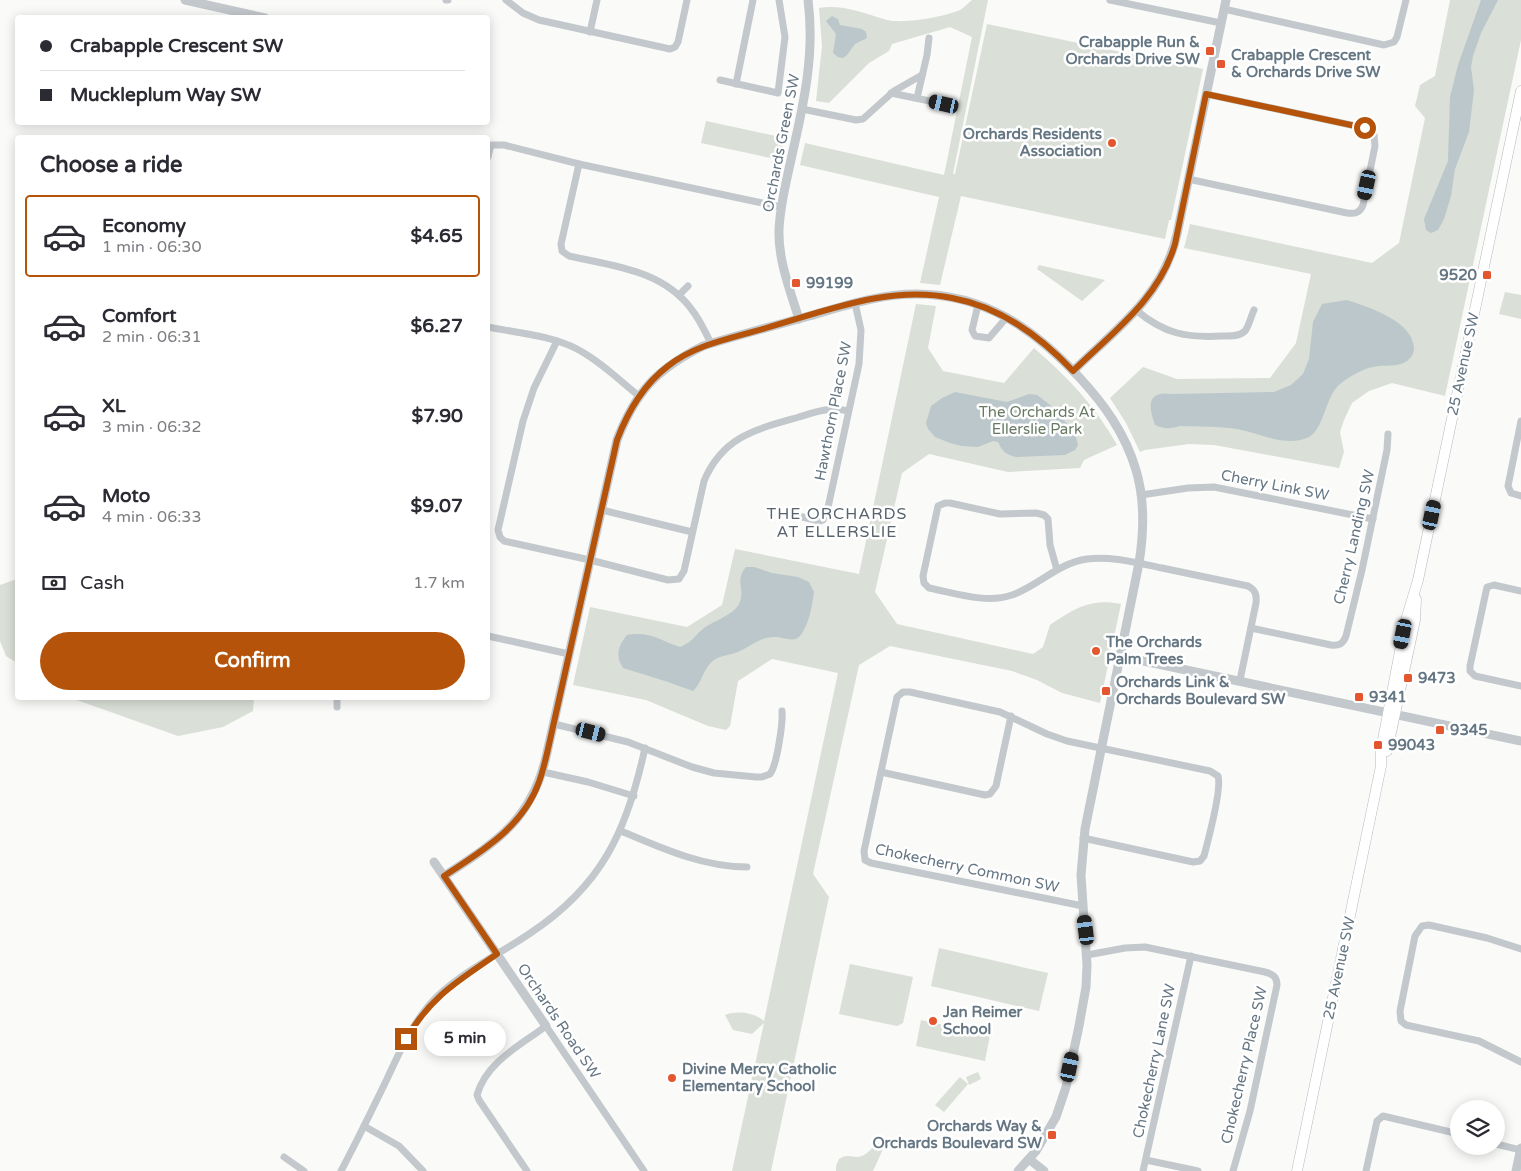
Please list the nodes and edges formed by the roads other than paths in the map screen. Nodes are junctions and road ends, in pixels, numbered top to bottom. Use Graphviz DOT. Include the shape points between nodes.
graph roads {
  1 [pos="185,0"];
  2 [pos="506,0"];
  3 [pos="597,0"];
  4 [pos="687,0"];
  5 [pos="753,0"];
  6 [pos="779,0"];
  7 [pos="808,0"];
  8 [pos="1110,0"];
  9 [pos="1406,0"];
  10 [pos="1225,5"];
  11 [pos="252,15"];
  12 [pos="1221,24"];
  13 [pos="590,32"];
  14 [pos="929,38"];
  15 [pos="922,75"];
  16 [pos="720,80"];
  17 [pos="736,84"];
  18 [pos="1521,91"];
  19 [pos="891,93"];
  20 [pos="1206,94"];
  21 [pos="917,98"];
  22 [pos="944,104"];
  23 [pos="1521,107"];
  24 [pos="802,109"];
  25 [pos="1509,148"];
  26 [pos="490,149"];
  27 [pos="579,164"];
  28 [pos="1188,179"];
  29 [pos="781,207"];
  30 [pos="688,286"];
  31 [pos="679,295"];
  32 [pos="855,303"];
  33 [pos="978,305"];
  34 [pos="1136,310"];
  35 [pos="1254,310"];
  36 [pos="1007,317"];
  37 [pos="799,319"];
  38 [pos="490,327"];
  39 [pos="557,341"];
  40 [pos="711,343"];
  41 [pos="1073,371"];
  42 [pos="639,396"];
  43 [pos="848,411"];
  44 [pos="1521,421"];
  45 [pos="1388,434"];
  46 [pos="1141,495"];
  47 [pos="1521,496"];
  48 [pos="602,510"];
  49 [pos="790,514"];
  50 [pos="1373,519"];
  51 [pos="692,532"];
  52 [pos="590,560"];
  53 [pos="1139,563"];
  54 [pos="1057,570"];
  55 [pos="1521,591"];
  56 [pos="1251,628"];
  57 [pos="490,636"];
  58 [pos="569,654"];
  59 [pos="1120,656"];
  60 [pos="1240,680"];
  61 [pos="1521,686"];
  62 [pos="336,700"];
  63 [pos="337,708"];
  64 [pos="782,711"];
  65 [pos="1392,713"];
  66 [pos="1011,716"];
  67 [pos="554,724"];
  68 [pos="1521,741"];
  69 [pos="645,748"];
  70 [pos="1101,748"];
  71 [pos="542,772"];
  72 [pos="881,772"];
  73 [pos="634,796"];
  74 [pos="621,831"];
  75 [pos="1084,838"];
  76 [pos="434,862"];
  77 [pos="747,867"];
  78 [pos="444,876"];
  79 [pos="1083,906"];
  80 [pos="1521,950"];
  81 [pos="497,954"];
  82 [pos="1087,955"];
  83 [pos="1191,956"];
  84 [pos="546,1026"];
  85 [pos="1521,1062"];
  86 [pos="364,1126"];
  87 [pos="1450,1132"];
  88 [pos="1505,1146"];
  89 [pos="1521,1149"];
  90 [pos="284,1157"];
  91 [pos="1029,1159"];
  92 [pos="1146,1160"];
  93 [pos="304,1171"];
  94 [pos="341,1171"];
  95 [pos="423,1171"];
  96 [pos="526,1171"];
  97 [pos="644,1171"];
  98 [pos="1018,1171"];
  99 [pos="1044,1171"];
  100 [pos="1143,1171"];
  101 [pos="1198,1171"];
  102 [pos="1233,1171"];
  103 [pos="1297,1171"];
  104 [pos="1366,1171"];
  105 [pos="1516,1171"];
  1 -- 11 [label="street"];
  2 -- 13 [label="street" via="539,20"];
  3 -- 13 [label="street"];
  4 -- 13 [label="street" via="678,42 673,48"];
  5 -- 17 [label="street"];
  6 -- 17 [label="street" via="785,37 778,93"];
  7 -- 24 [label="street, Orchards Green SW" via="811,51"];
  8 -- 12 [label="street"];
  9 -- 10 [label="street" via="1399,31 1394,42 1389,44"];
  10 -- 12 [label="street"];
  12 -- 20 [label="street"];
  14 -- 15 [label="street"];
  15 -- 19 [label="street"];
  15 -- 21 [label="street"];
  16 -- 17 [label="street"];
  18 -- 25 [label="main road, 25 Avenue SW"];
  19 -- 21 [label="street"];
  19 -- 24 [label="street" via="862,119"];
  20 -- 28 [label="street"];
  20 -- 28 [label="street" via="1365,128 1376,138 1373,156 1362,205 1354,213"];
  21 -- 22 [label="street"];
  23 -- 25 [label="main road, 25 Avenue SW"];
  24 -- 29 [label="street, Orchards Green SW"];
  25 -- 65 [label="main road, 25 Avenue SW" via="1418,580 1415,620"];
  26 -- 27 [label="street" via="491,145 504,146"];
  27 -- 29 [label="street"];
  27 -- 31 [label="street" via="562,252 640,272"];
  28 -- 34 [label="street" via="1175,244 1167,266 1157,285"];
  29 -- 37 [label="street, Orchards Green SW" via="780,246"];
  30 -- 31 [label="street"];
  31 -- 40 [label="street" via="696,315"];
  32 -- 33 [label="street" via="916,294 951,297"];
  32 -- 37 [label="street"];
  32 -- 43 [label="street, Hawthorn Place SW" via="861,346"];
  33 -- 36 [label="street"];
  33 -- 36 [label="street" via="973,335 987,339"];
  34 -- 35 [label="street" via="1163,329 1204,337 1242,333"];
  34 -- 41 [label="street"];
  36 -- 41 [label="street" via="1032,332"];
  37 -- 40 [label="street"];
  38 -- 39 [label="street"];
  39 -- 42 [label="street" via="593,359"];
  39 -- 52 [label="street" via="534,388 523,421 499,534 504,541"];
  40 -- 42 [label="street" via="668,366"];
  41 -- 46 [label="street" via="1118,428 1131,456"];
  42 -- 48 [label="street" via="617,440"];
  43 -- 49 [label="street, Hawthorn Place SW" via="825,516 817,521"];
  43 -- 51 [label="street" via="821,411 758,428 730,445 709,470"];
  44 -- 47 [label="street" via="1508,483 1510,491"];
  45 -- 50 [label="street, Cherry Landing SW" via="1388,450"];
  46 -- 50 [label="street, Cherry Link SW" via="1214,486"];
  46 -- 53 [label="street" via="1143,526"];
  48 -- 51 [label="street"];
  48 -- 52 [label="street"];
  50 -- 56 [label="street, Cherry Landing SW" via="1346,636 1341,644 1331,645"];
  51 -- 52 [label="street" via="684,570 676,580"];
  52 -- 58 [label="street"];
  53 -- 54 [label="street" via="1090,559"];
  53 -- 56 [label="street" via="1248,586 1256,597"];
  53 -- 59 [label="street"];
  54 -- 54 [label="street" via="1051,551 1048,520 1044,515 1000,514 945,503 938,506 922,576 929,588 1007,600"];
  55 -- 61 [label="street" via="1489,586 1470,666 1471,673 1477,677"];
  56 -- 60 [label="street"];
  57 -- 58 [label="street"];
  58 -- 67 [label="street"];
  59 -- 60 [label="street"];
  59 -- 70 [label="street"];
  60 -- 65 [label="street"];
  62 -- 63 [label="street"];
  64 -- 69 [label="street" via="774,766 766,776 733,776 704,771"];
  65 -- 68 [label="street"];
  65 -- 103 [label="main road, 25 Avenue SW" via="1387,751 1381,766"];
  66 -- 70 [label="street, Chokecherry Common SW" via="1054,737"];
  66 -- 72 [label="street" via="996,786 990,794"];
  66 -- 72 [label="street, Chokecherry Common SW" via="903,692 896,700"];
  67 -- 69 [label="street"];
  67 -- 71 [label="street"];
  69 -- 73 [label="street"];
  70 -- 75 [label="street"];
  70 -- 75 [label="street, Chokecherry Common SW" via="1210,770 1218,776 1219,784 1204,856 1197,862"];
  71 -- 73 [label="street"];
  71 -- 78 [label="street" via="527,806 509,828 481,852"];
  72 -- 79 [label="street, Chokecherry Common SW" via="865,860"];
  73 -- 74 [label="street"];
  74 -- 77 [label="street" via="698,860"];
  74 -- 81 [label="street" via="600,866 577,895 546,922"];
  75 -- 79 [label="street"];
  76 -- 78 [label="street, Orchards Road SW"];
  78 -- 81 [label="street, Orchards Road SW"];
  79 -- 82 [label="street"];
  80 -- 85 [label="street" via="1487,938 1422,926 1415,936 1400,1011 1401,1021 1410,1026 1480,1042"];
  81 -- 84 [label="street, Orchards Road SW"];
  81 -- 86 [label="street" via="442,992 421,1016 406,1039"];
  82 -- 83 [label="street, Chokecherry Place SW" via="1139,947"];
  82 -- 91 [label="street" via="1083,1003 1063,1097 1050,1128"];
  83 -- 92 [label="street, Chokecherry Lane SW"];
  83 -- 102 [label="street, Chokecherry Place SW" via="1270,973 1277,981 1250,1111"];
  84 -- 96 [label="street" via="499,1061 477,1095"];
  84 -- 97 [label="street, Orchards Road SW"];
  86 -- 94 [label="street"];
  86 -- 95 [label="street" via="399,1146"];
  87 -- 104 [label="street" via="1388,1116 1380,1117"];
  88 -- 89 [label="street"];
  89 -- 105 [label="street"];
  90 -- 93 [label="street"];
  91 -- 98 [label="street"];
  91 -- 99 [label="street"];
  92 -- 100 [label="street, Chokecherry Lane SW"];
  92 -- 101 [label="street"];
}
